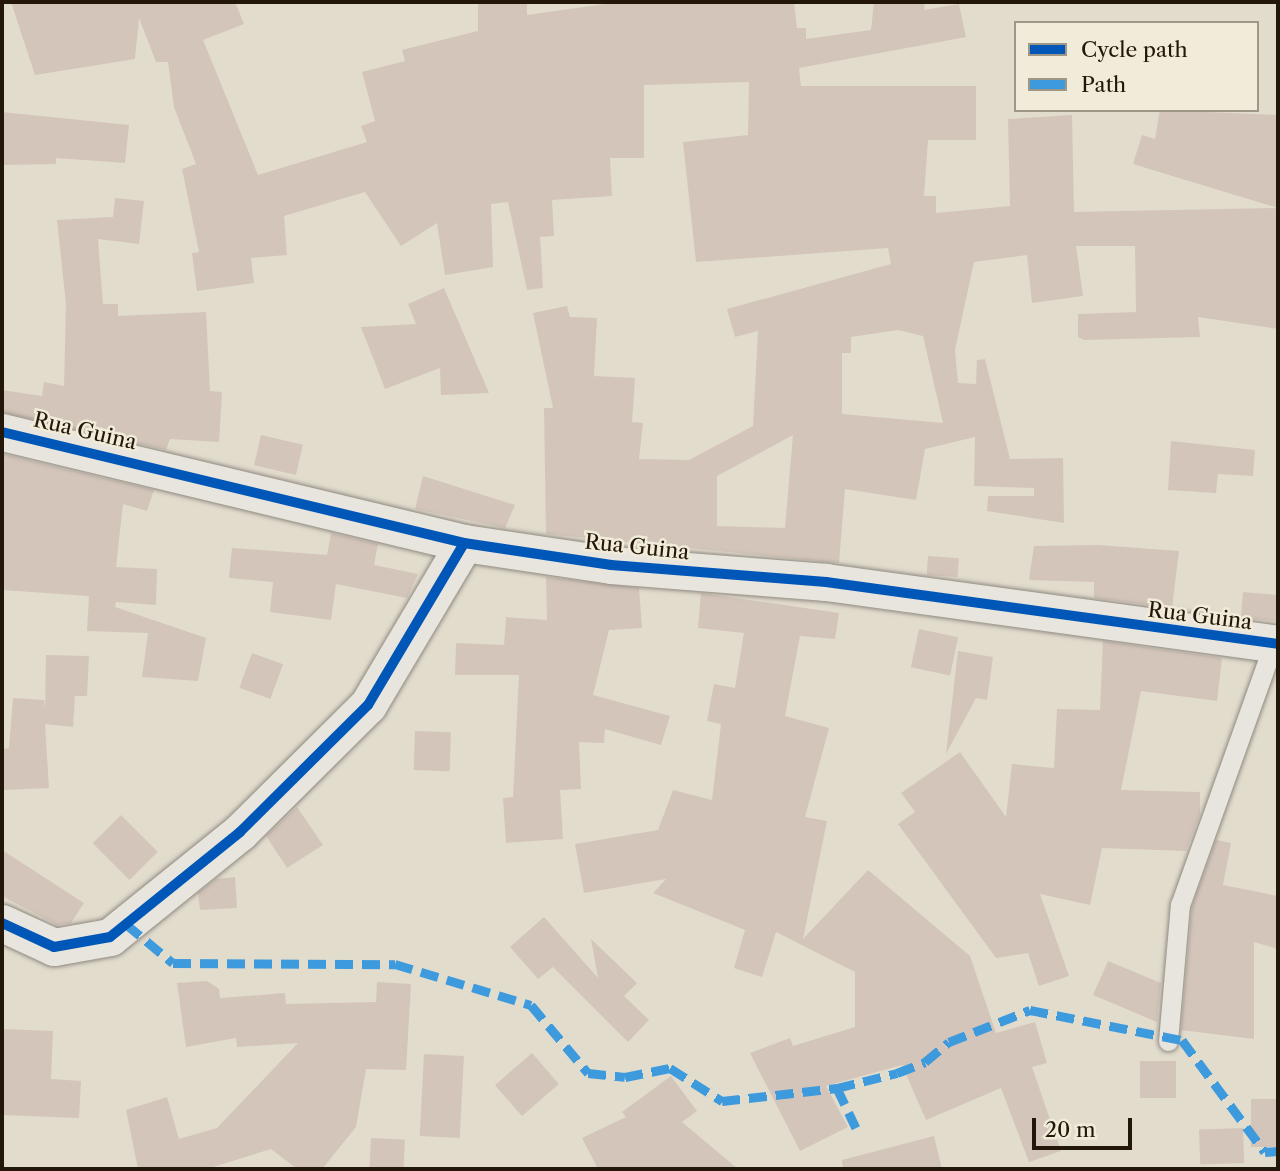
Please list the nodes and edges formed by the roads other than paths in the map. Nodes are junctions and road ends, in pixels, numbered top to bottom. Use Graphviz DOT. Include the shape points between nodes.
graph roads {
  1 [pos="2,432"];
  2 [pos="464,543"];
  3 [pos="1276,645"];
  4 [pos="2,923"];
  5 [pos="1168,1041"];
  1 -- 2 [label="street, Rua Guina"];
  2 -- 3 [label="street, Rua Guina" via="611,565 826,582"];
  2 -- 4 [label="street" via="368,705 240,832 110,937 54,947"];
  3 -- 5 [label="lane" via="1180,905"];
}
